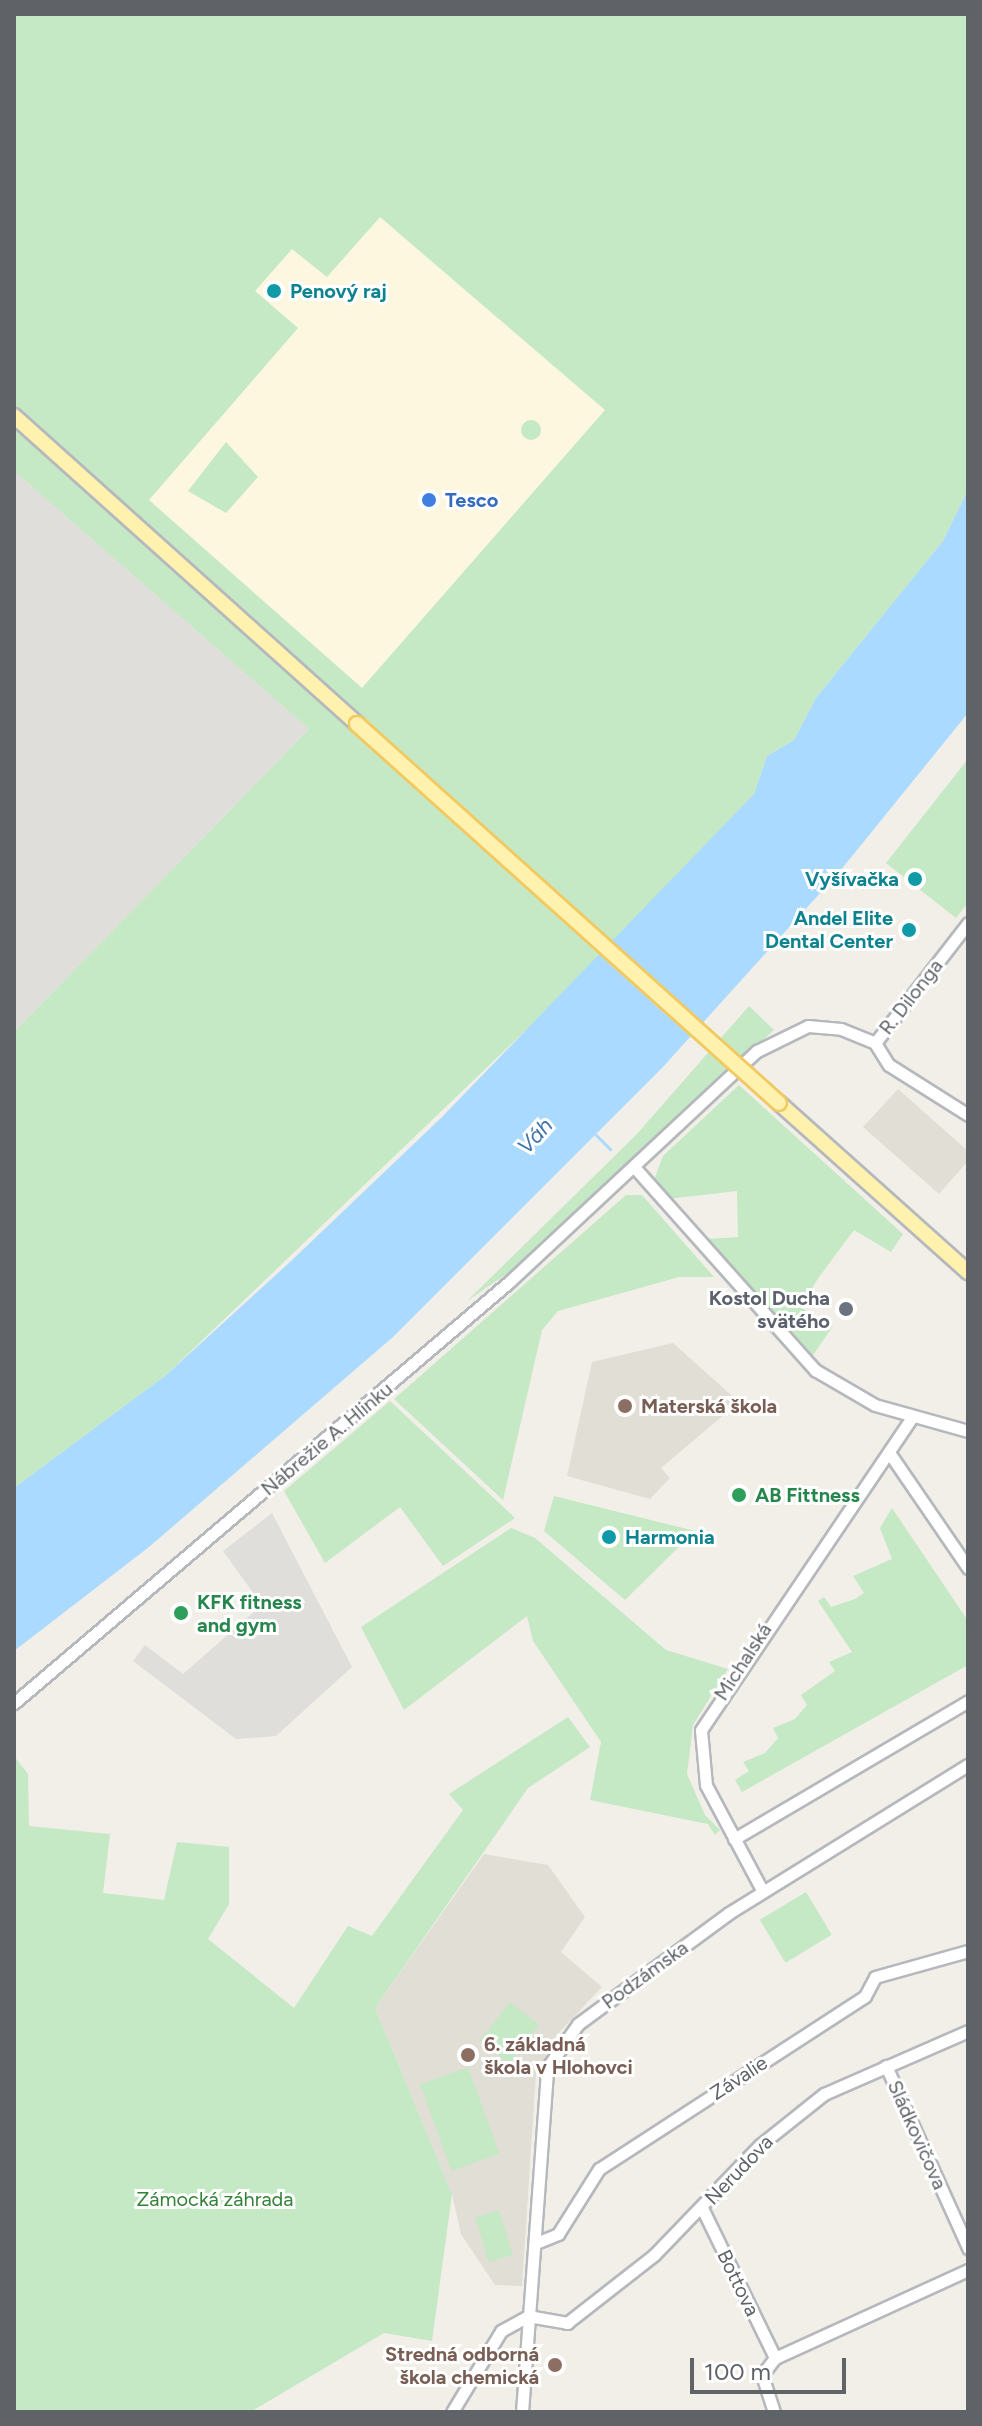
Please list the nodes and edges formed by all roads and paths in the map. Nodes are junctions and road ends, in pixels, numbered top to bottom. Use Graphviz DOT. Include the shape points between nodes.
graph roads {
  1 [pos="14,416"];
  2 [pos="968,923"];
  3 [pos="875,1043"];
  4 [pos="968,1115"];
  5 [pos="635,1168"];
  6 [pos="968,1272"];
  7 [pos="912,1417"];
  8 [pos="968,1431"];
  9 [pos="890,1454"];
  10 [pos="968,1568"];
  11 [pos="968,1701"];
  12 [pos="14,1703"];
  13 [pos="968,1765"];
  14 [pos="734,1839"];
  15 [pos="762,1890"];
  16 [pos="968,1951"];
  17 [pos="968,2031"];
  18 [pos="886,2066"];
  19 [pos="702,2208"];
  20 [pos="536,2243"];
  21 [pos="968,2248"];
  22 [pos="968,2270"];
  23 [pos="528,2316"];
  24 [pos="775,2358"];
  25 [pos="452,2412"];
  26 [pos="522,2412"];
  27 [pos="774,2412"];
  1 -- 6 [label="main road, bridge"];
  2 -- 3 [label="street, R. Dilonga"];
  3 -- 4 [label="street" via="889,1065"];
  3 -- 5 [label="street, R. Dilonga" via="841,1029 808,1026 778,1035 718,1085"];
  5 -- 7 [label="street" via="801,1358 845,1391"];
  5 -- 12 [label="street, Nábrežie A. Hlinku"];
  7 -- 8 [label="street"];
  7 -- 9 [label="street, Michalská"];
  9 -- 10 [label="street"];
  9 -- 14 [label="street, Michalská" via="701,1730 706,1785"];
  11 -- 14 [label="street"];
  13 -- 15 [label="street, Podzámska"];
  14 -- 15 [label="street, Michalská"];
  15 -- 20 [label="street, Podzámska" via="578,2024 547,2068"];
  16 -- 20 [label="street, Závalie" via="875,1977 865,1996 599,2169 558,2234"];
  17 -- 18 [label="street, Nerudova"];
  18 -- 19 [label="street, Nerudova" via="824,2094 760,2145"];
  18 -- 21 [label="street, Sládkovičova"];
  19 -- 23 [label="street, Nerudova" via="567,2323"];
  19 -- 24 [label="street, Bottova"];
  20 -- 23 [label="street, Podzámska"];
  22 -- 24 [label="street"];
  23 -- 25 [label="street" via="501,2331"];
  23 -- 26 [label="street, Podzámska"];
  24 -- 27 [label="street" via="762,2375"];
}
